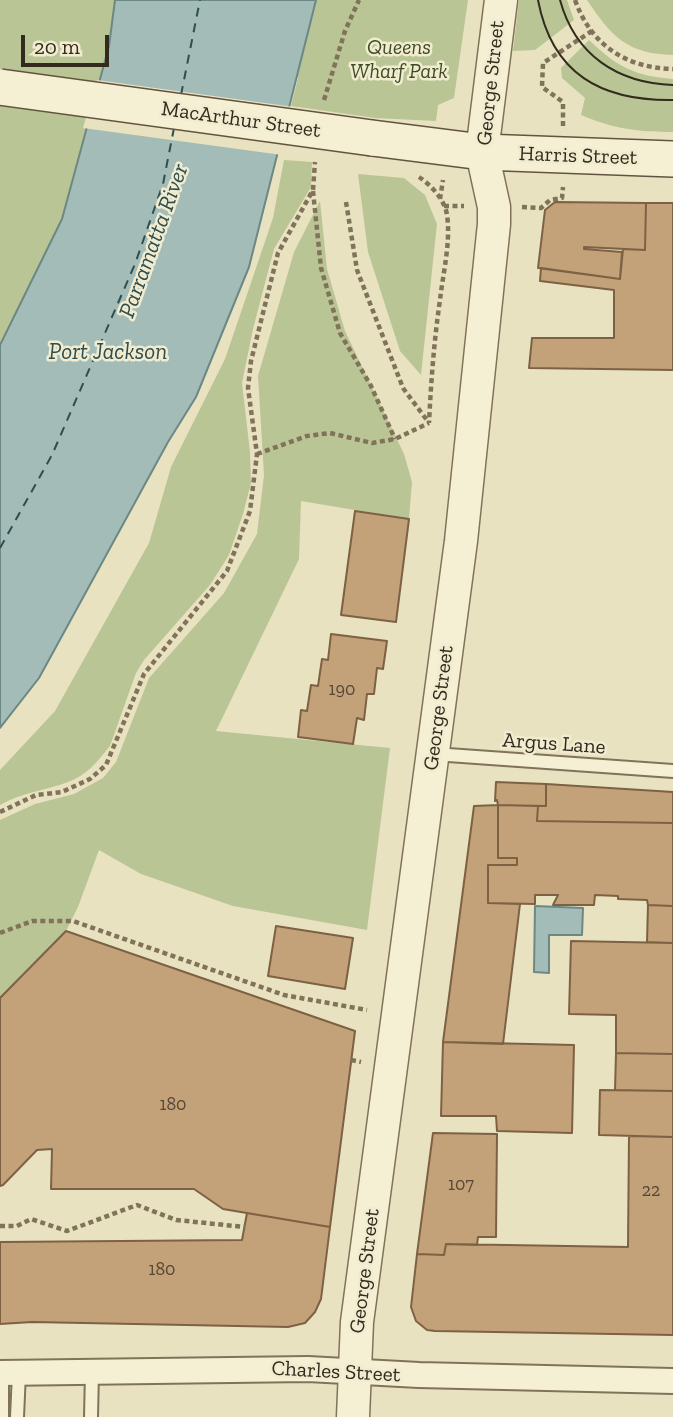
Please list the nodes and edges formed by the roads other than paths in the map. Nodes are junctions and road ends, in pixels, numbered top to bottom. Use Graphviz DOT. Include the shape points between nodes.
graph roads {
  1 [pos="501,0"];
  2 [pos="0,87"];
  3 [pos="482,152"];
  4 [pos="673,159"];
  5 [pos="433,754"];
  6 [pos="673,771"];
  7 [pos="354,1371"];
  8 [pos="92,1372"];
  9 [pos="7,1373"];
  10 [pos="673,1381"];
  11 [pos="1,1412"];
  12 [pos="17,1412"];
  13 [pos="92,1417"];
  14 [pos="353,1417"];
  1 -- 3 [label="street, George Street"];
  2 -- 3 [label="main road, MacArthur Street, bridge"];
  3 -- 4 [label="main road, Harris Street"];
  3 -- 5 [label="street, George Street" via="494,224"];
  5 -- 6 [label="lane, Argus Lane"];
  5 -- 7 [label="street, George Street"];
  7 -- 8 [label="street, Charles Street"];
  7 -- 10 [label="street, Charles Street"];
  7 -- 14 [label="street, George Street"];
  8 -- 9 [label="street, Charles Street"];
  8 -- 13 [label="lane"];
  9 -- 11 [label="lane"];
  9 -- 12 [label="lane"];
  11 -- 12 [label="lane"];
}
